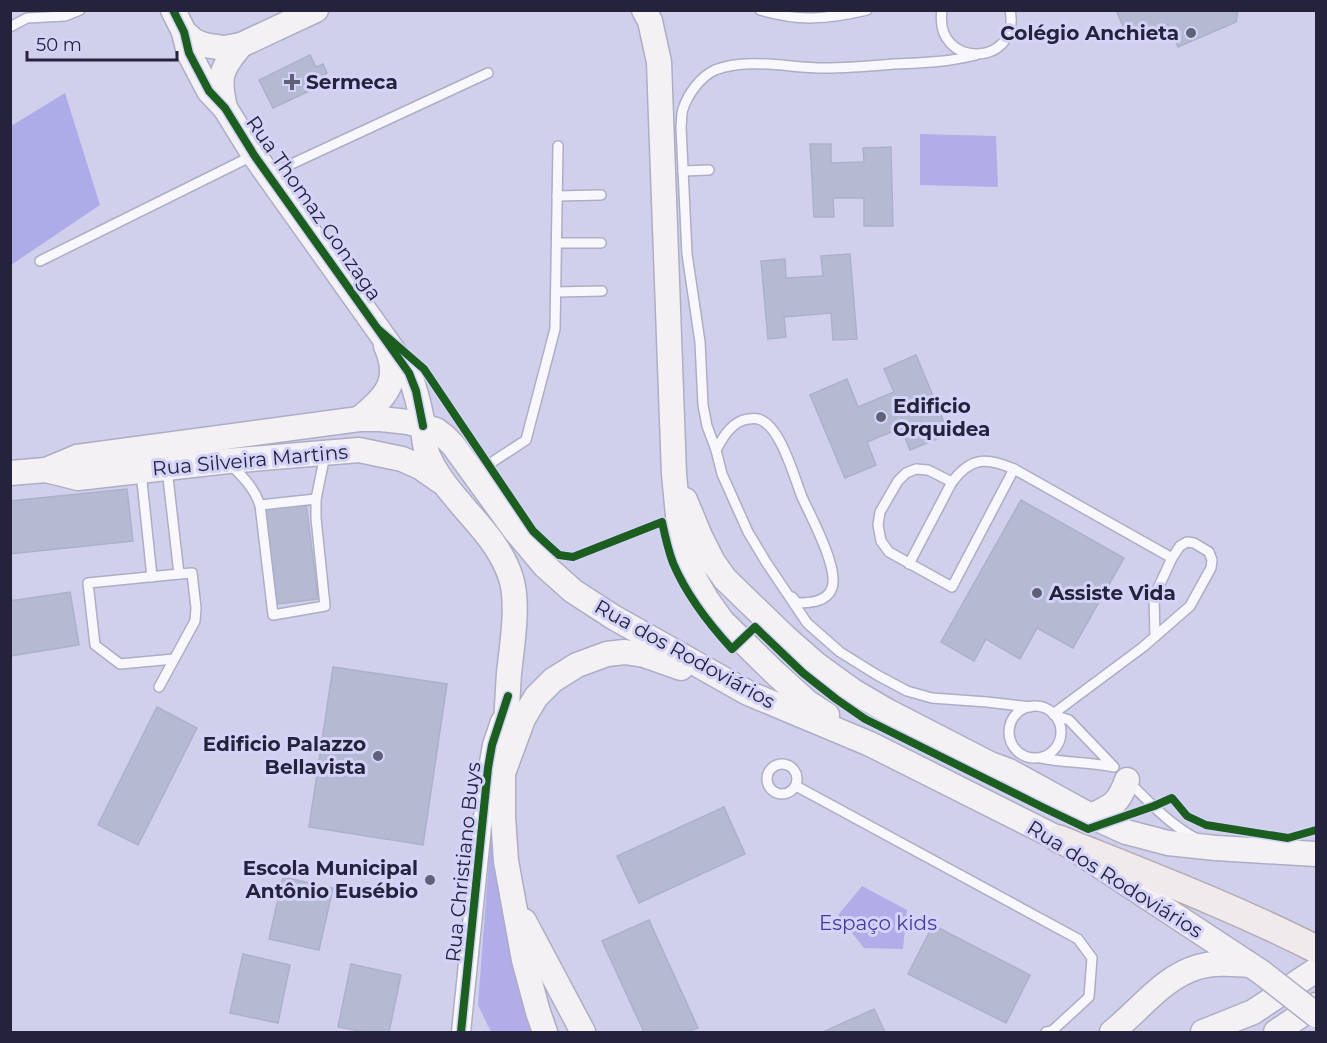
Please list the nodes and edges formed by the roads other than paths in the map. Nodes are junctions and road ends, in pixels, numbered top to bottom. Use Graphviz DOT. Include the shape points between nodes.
graph roads {
  1 [pos="80,10"];
  2 [pos="172,10"];
  3 [pos="316,10"];
  4 [pos="644,10"];
  5 [pos="760,10"];
  6 [pos="867,10"];
  7 [pos="933,10"];
  8 [pos="1011,11"];
  9 [pos="942,15"];
  10 [pos="10,27"];
  11 [pos="184,32"];
  12 [pos="241,45"];
  13 [pos="976,55"];
  14 [pos="488,74"];
  15 [pos="225,108"];
  16 [pos="558,146"];
  17 [pos="254,155"];
  18 [pos="709,170"];
  19 [pos="683,171"];
  20 [pos="268,175"];
  21 [pos="601,195"];
  22 [pos="557,196"];
  23 [pos="556,243"];
  24 [pos="602,243"];
  25 [pos="40,261"];
  26 [pos="556,291"];
  27 [pos="602,291"];
  28 [pos="379,330"];
  29 [pos="359,419"];
  30 [pos="423,426"];
  31 [pos="716,450"];
  32 [pos="326,452"];
  33 [pos="228,461"];
  34 [pos="167,468"];
  35 [pos="1014,469"];
  36 [pos="46,470"];
  37 [pos="141,471"];
  38 [pos="10,473"];
  39 [pos="474,474"];
  40 [pos="674,474"];
  41 [pos="952,482"];
  42 [pos="447,487"];
  43 [pos="316,499"];
  44 [pos="260,505"];
  45 [pos="1172,558"];
  46 [pos="909,564"];
  47 [pos="178,574"];
  48 [pos="152,577"];
  49 [pos="781,585"];
  50 [pos="1155,637"];
  51 [pos="174,658"];
  52 [pos="159,687"];
  53 [pos="748,693"];
  54 [pos="508,696"];
  55 [pos="1030,707"];
  56 [pos="1053,714"];
  57 [pos="870,744"];
  58 [pos="1039,758"];
  59 [pos="1009,771"];
  60 [pos="504,773"];
  61 [pos="1120,773"];
  62 [pos="937,778"];
  63 [pos="796,786"];
  64 [pos="1091,816"];
  65 [pos="1059,839"];
  66 [pos="1216,848"];
  67 [pos="1317,854"];
  68 [pos="512,897"];
  69 [pos="1317,949"];
  70 [pos="1255,968"];
  71 [pos="1317,970"];
  72 [pos="1317,1005"];
  73 [pos="464,1014"];
  74 [pos="1317,1015"];
  75 [pos="462,1032"];
  76 [pos="473,1032"];
  77 [pos="545,1032"];
  78 [pos="583,1032"];
  79 [pos="1046,1032"];
  80 [pos="1112,1032"];
  81 [pos="1203,1032"];
  82 [pos="1276,1032"];
  1 -- 10 [label="lane" via="65,16 27,18"];
  2 -- 11 [label="main road, Rua Thomaz Gonzaga"];
  3 -- 12 [label="main road"];
  4 -- 40 [label="main road" via="660,62"];
  5 -- 6 [label="lane" via="784,17 815,19"];
  7 -- 9 [label="lane"];
  8 -- 13 [label="lane" via="1007,37 999,47"];
  9 -- 13 [label="lane" via="944,33 951,44"];
  11 -- 12 [label="main road" via="204,45"];
  11 -- 15 [label="main road, Rua Thomaz Gonzaga" via="189,53 209,91"];
  12 -- 15 [label="main road" via="222,73 220,87"];
  13 -- 19 [label="lane" via="942,62 824,68 753,64 712,71 690,93 682,110"];
  14 -- 20 [label="lane"];
  15 -- 17 [label="main road, Rua Thomaz Gonzaga"];
  16 -- 22 [label="lane"];
  17 -- 20 [label="main road, Rua Thomaz Gonzaga"];
  17 -- 25 [label="lane"];
  18 -- 19 [label="lane"];
  19 -- 31 [label="lane" via="687,254 700,342 703,405"];
  20 -- 28 [label="main road, Rua Thomaz Gonzaga"];
  21 -- 22 [label="lane"];
  22 -- 23 [label="lane"];
  23 -- 24 [label="lane"];
  23 -- 26 [label="lane"];
  26 -- 27 [label="lane"];
  26 -- 39 [label="lane" via="555,329 526,440"];
  28 -- 29 [label="main road" via="389,353 390,382 386,394"];
  28 -- 30 [label="main road, Rua Thomaz Gonzaga" via="409,374"];
  29 -- 30 [label="main road, Rua Silveira Martins"];
  29 -- 36 [label="main road, Rua Silveira Martins" via="77,457"];
  30 -- 39 [label="main road, Rua dos Rodoviários" via="445,437"];
  30 -- 42 [label="main road" via="428,456"];
  31 -- 49 [label="lane" via="722,474 748,532"];
  31 -- 49 [label="lane" via="724,435 745,420 758,419 771,426 780,439 833,574 832,589 824,598 811,603 797,603"];
  32 -- 33 [label="main road, Rua Silveira Martins"];
  32 -- 42 [label="main road, Rua Silveira Martins" via="359,450 402,459"];
  32 -- 43 [label="lane"];
  33 -- 34 [label="main road, Rua Silveira Martins"];
  33 -- 44 [label="lane" via="249,483"];
  34 -- 37 [label="main road, Rua Silveira Martins"];
  34 -- 47 [label="lane"];
  35 -- 41 [label="lane" via="984,460 960,471"];
  35 -- 45 [label="lane"];
  35 -- 46 [label="lane" via="952,587"];
  36 -- 37 [label="main road, Rua Silveira Martins" via="78,478"];
  36 -- 38 [label="main road, Rua Silveira Martins"];
  37 -- 48 [label="lane"];
  39 -- 53 [label="main road, Rua dos Rodoviários" via="545,566 573,591"];
  40 -- 57 [label="main road" via="679,526 687,557 696,581 722,621 807,702"];
  40 -- 59 [label="main road" via="713,562 725,579 785,637 853,691"];
  41 -- 46 [label="lane"];
  41 -- 46 [label="lane" via="927,470 906,473 880,512 881,542"];
  42 -- 54 [label="main road" via="491,540 511,578 514,620"];
  43 -- 44 [label="lane"];
  43 -- 44 [label="lane" via="325,606 273,615"];
  45 -- 50 [label="lane" via="1154,597"];
  45 -- 50 [label="lane" via="1180,546 1194,543 1209,552 1211,568 1190,606"];
  47 -- 48 [label="lane"];
  47 -- 51 [label="lane" via="192,573 196,608 195,621"];
  48 -- 51 [label="lane" via="88,583 95,645 120,664"];
  49 -- 55 [label="lane" via="807,623 840,652 907,691 932,698"];
  50 -- 56 [label="lane"];
  51 -- 52 [label="lane"];
  53 -- 57 [label="main road, Rua dos Rodoviários"];
  53 -- 60 [label="main road" via="644,655 607,654 577,665 536,697 523,719"];
  54 -- 60 [label="main road"];
  54 -- 73 [label="street, Rua Christiano Buys" via="488,768"];
  55 -- 56 [label="lane" via="1039,706"];
  55 -- 58 [label="lane" via="1015,716 1009,732 1015,748 1030,758"];
  56 -- 58 [label="lane" via="1060,728 1058,744"];
  56 -- 61 [label="lane" via="1069,720"];
  57 -- 62 [label="main road, Rua dos Rodoviários"];
  58 -- 61 [label="lane" via="1096,763"];
  59 -- 62 [label="main road"];
  59 -- 64 [label="main road"];
  60 -- 68 [label="main road" via="502,817"];
  61 -- 64 [label="main road" via="1122,794 1116,802"];
  61 -- 66 [label="lane" via="1174,824"];
  62 -- 65 [label="main road, Rua dos Rodoviários"];
  63 -- 79 [label="lane" via="1078,939 1092,958 1089,997 1052,1031"];
  64 -- 66 [label="main road" via="1151,839"];
  65 -- 69 [label="main road" via="1184,889"];
  65 -- 70 [label="main road, Rua dos Rodoviários"];
  66 -- 67 [label="main road"];
  68 -- 77 [label="main road" via="524,960"];
  68 -- 78 [label="main road"];
  70 -- 74 [label="main road, Rua dos Rodoviários, bridge"];
  70 -- 80 [label="main road" via="1216,964 1182,973"];
  71 -- 81 [label="main road" via="1253,1012"];
  72 -- 82 [label="main road"];
  73 -- 75 [label="street, Rua Christiano Buys"];
  73 -- 76 [label="street"];
}
